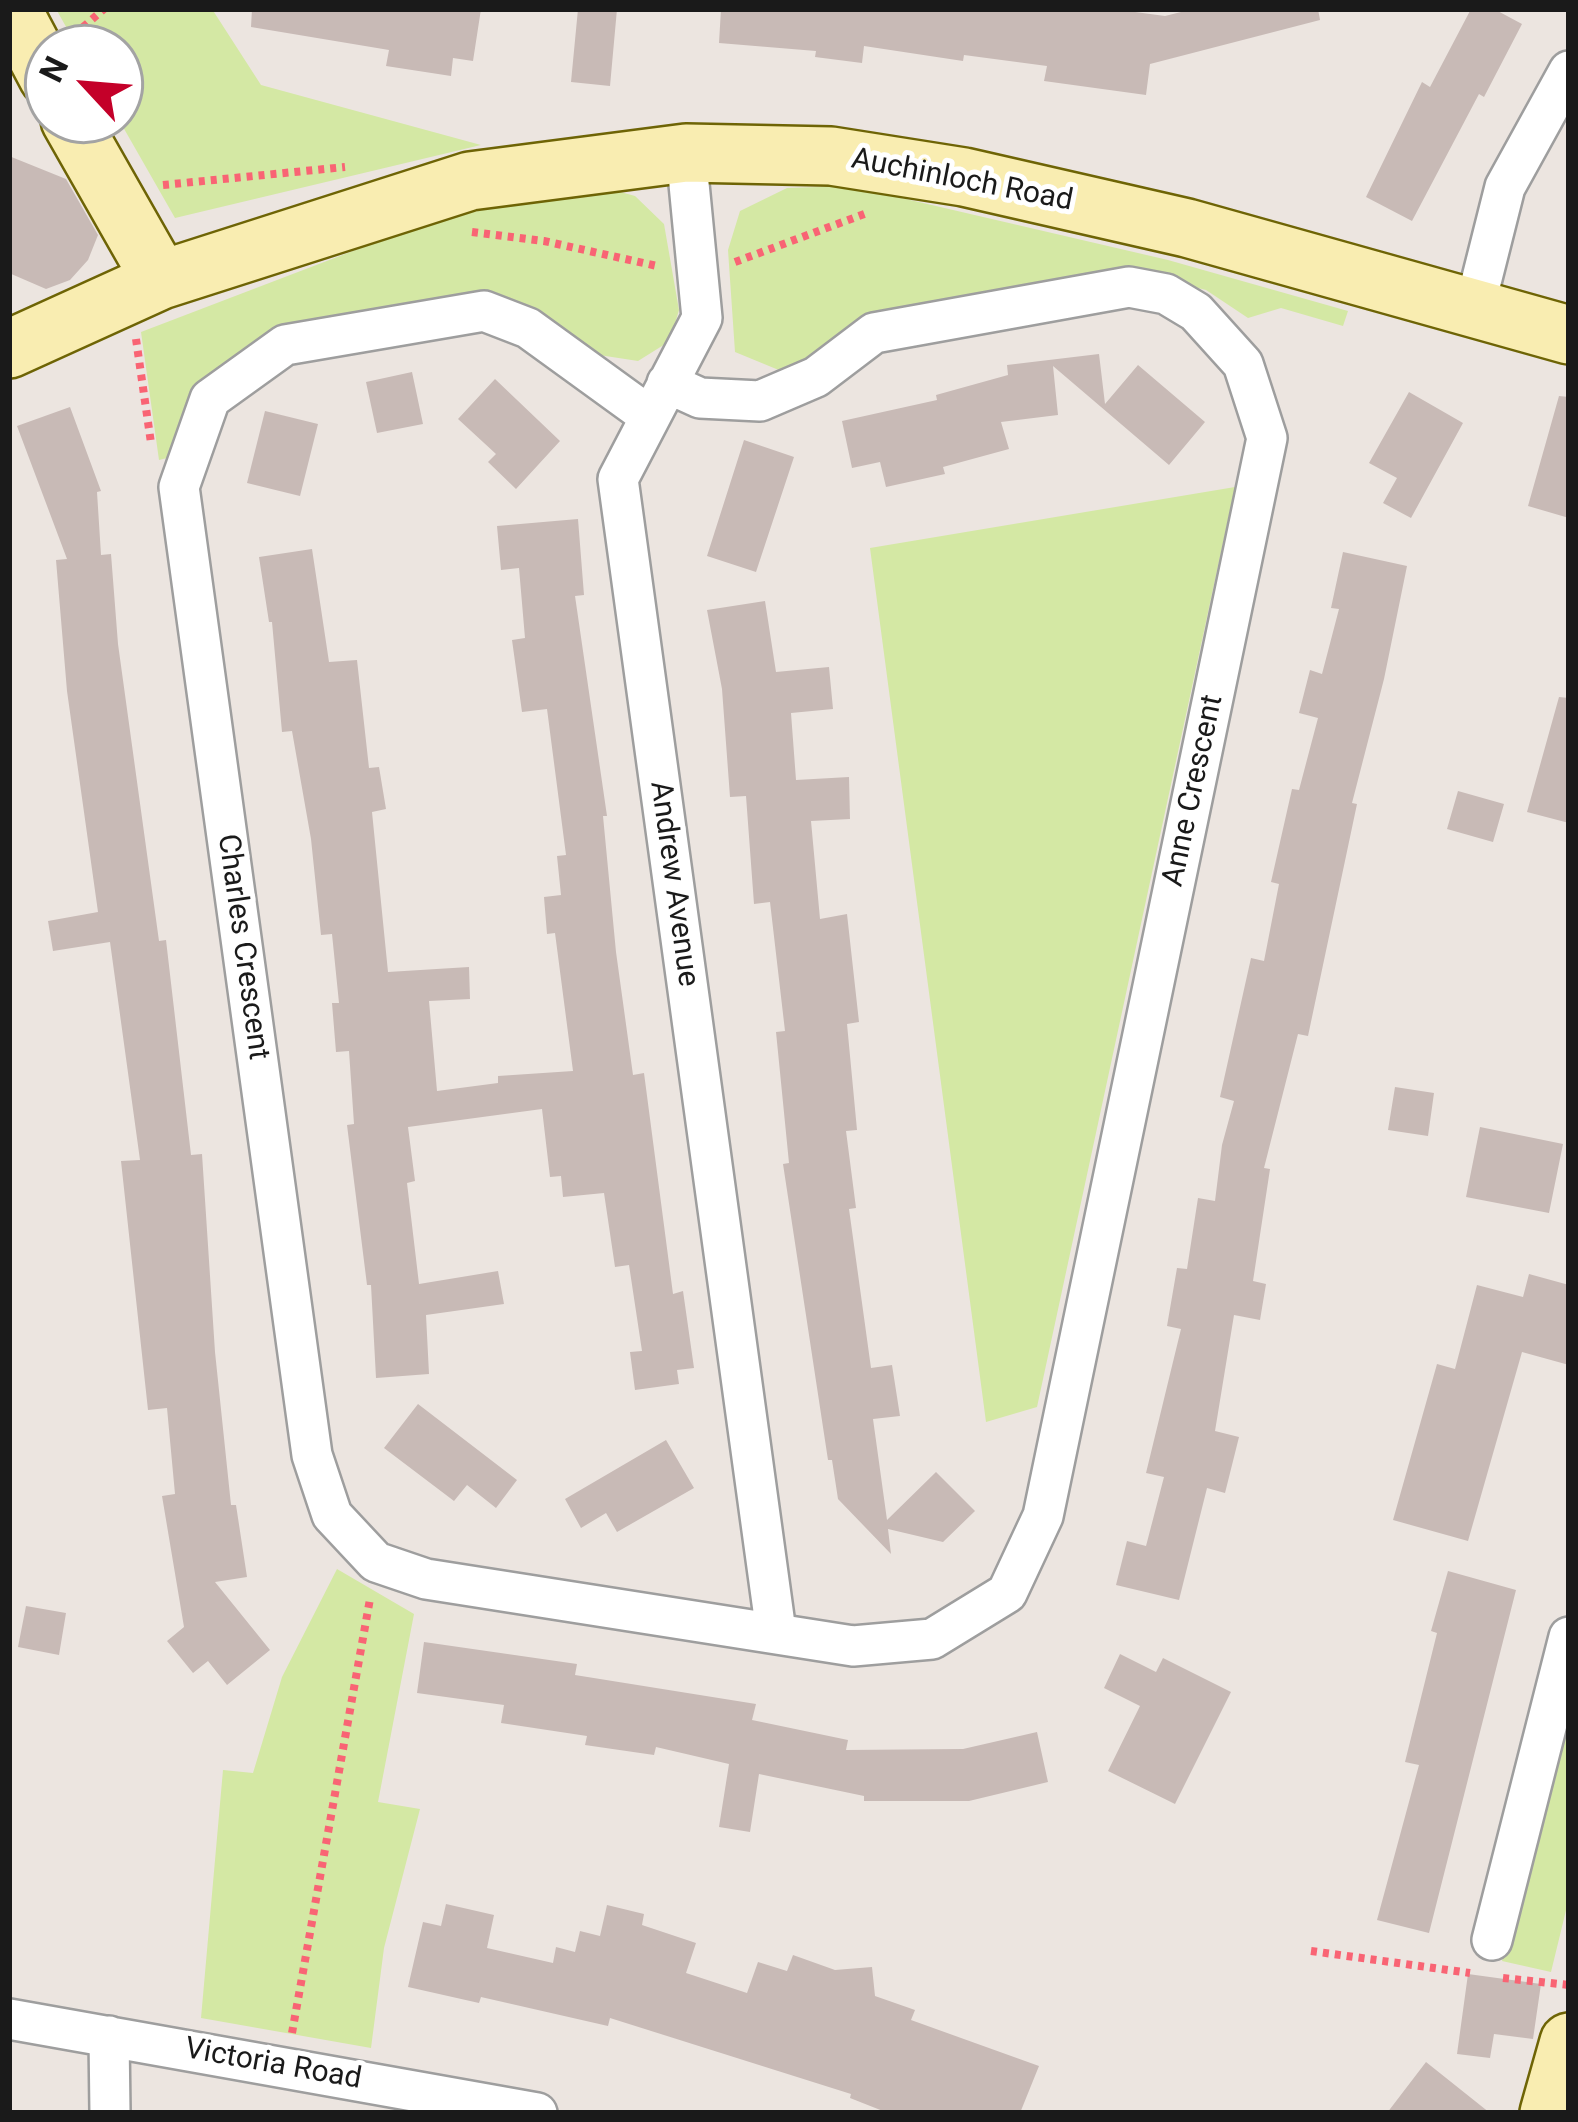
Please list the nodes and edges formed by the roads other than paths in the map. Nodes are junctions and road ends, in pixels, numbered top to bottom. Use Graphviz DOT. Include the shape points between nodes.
graph roads {
  1 [pos="1569,71"];
  2 [pos="84,144"];
  3 [pos="686,153"];
  4 [pos="161,280"];
  5 [pos="1475,306"];
  6 [pos="1569,334"];
  7 [pos="9,349"];
  8 [pos="657,399"];
  9 [pos="776,1632"];
  10 [pos="1569,1637"];
  11 [pos="1487,1963"];
  12 [pos="9,2019"];
  13 [pos="109,2036"];
  14 [pos="1569,2042"];
  15 [pos="110,2113"];
  16 [pos="537,2113"];
  17 [pos="1549,2113"];
  1 -- 5 [label="street" via="1505,187"];
  2 -- 4 [label="main road"];
  3 -- 4 [label="main road, Auchinloch Road" via="470,181"];
  3 -- 5 [label="main road, Auchinloch Road" via="910,166 1154,220"];
  3 -- 8 [label="street, Andrew Avenue" via="702,318"];
  4 -- 7 [label="main road, Auchinloch Road"];
  5 -- 6 [label="main road, Auchinloch Road"];
  8 -- 9 [label="street, Andrew Avenue" via="618,479"];
  8 -- 9 [label="street, Charles Crescent" via="484,311 285,345 210,399 178,487 312,1455 332,1515 376,1562 426,1579"];
  8 -- 9 [label="street, Anne Crescent" via="760,401 816,377 874,333 1130,286 1196,312 1243,364 1268,438 1043,1516 1007,1593 932,1639 853,1646"];
  10 -- 11 [label="street"];
  12 -- 13 [label="street, Victoria Road"];
  13 -- 15 [label="street"];
  13 -- 16 [label="street, Victoria Road"];
  14 -- 17 [label="main road"];
}
